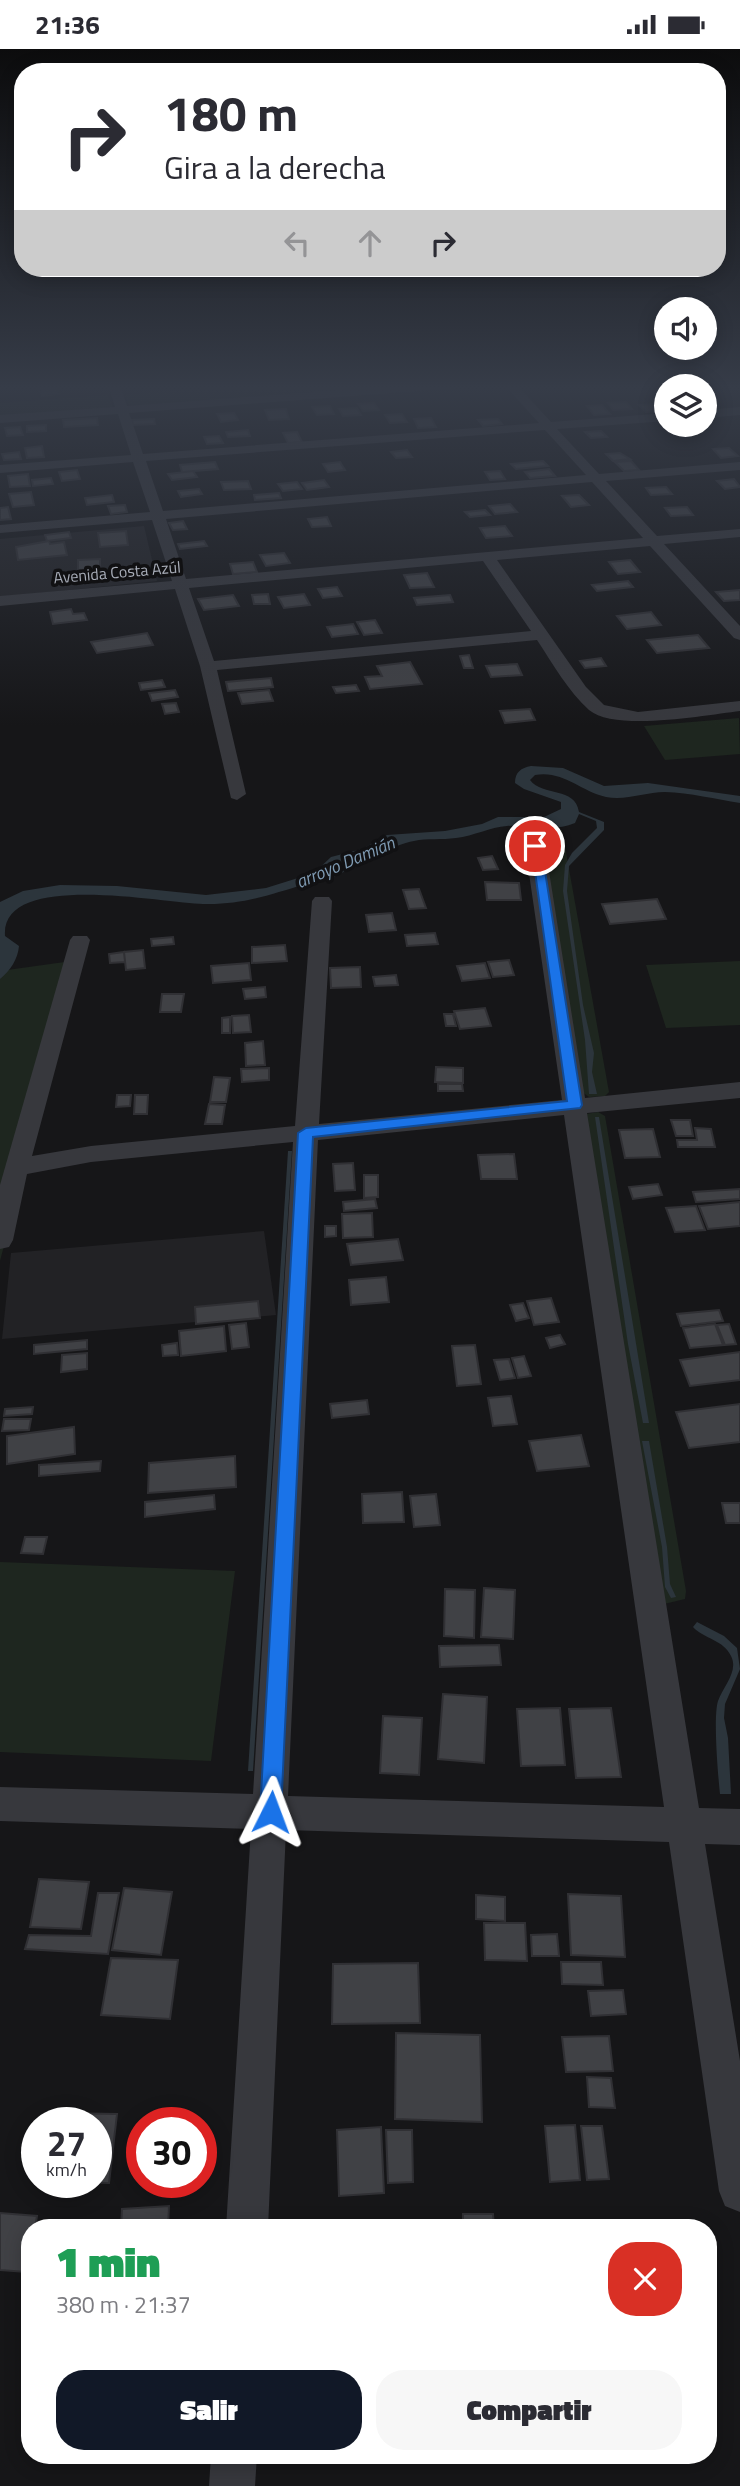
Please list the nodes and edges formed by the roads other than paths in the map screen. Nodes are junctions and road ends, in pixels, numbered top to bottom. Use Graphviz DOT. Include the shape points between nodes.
graph roads {
  1 [pos="152,499"];
  2 [pos="363,499"];
  3 [pos="615,499"];
  4 [pos="158,516"];
  5 [pos="0,529"];
  6 [pos="740,533"];
  7 [pos="653,540"];
  8 [pos="487,557"];
  9 [pos="181,584"];
  10 [pos="0,601"];
  11 [pos="541,635"];
  12 [pos="740,635"];
  13 [pos="208,666"];
  14 [pos="740,706"];
  15 [pos="237,794"];
  16 [pos="535,846"];
  17 [pos="322,901"];
  18 [pos="80,940"];
  19 [pos="740,1090"];
  20 [pos="575,1105"];
  21 [pos="306,1133"];
  22 [pos="16,1169"];
  23 [pos="0,1240"];
  24 [pos="0,1804"];
  25 [pos="271,1812"];
  26 [pos="684,1826"];
  27 [pos="740,1828"];
  28 [pos="740,2191"];
  29 [pos="248,2219"];
  30 [pos="233,2464"];
  31 [pos="232,2486"];
  1 -- 4 [label="street"];
  2 -- 4 [label="street"];
  3 -- 7 [label="street"];
  4 -- 5 [label="street"];
  4 -- 9 [label="street"];
  6 -- 7 [label="street, Avenida Costa Azúl"];
  7 -- 8 [label="street, Avenida Costa Azúl"];
  7 -- 12 [label="street"];
  8 -- 9 [label="street, Avenida Costa Azúl"];
  8 -- 11 [label="street"];
  9 -- 10 [label="street, Avenida Costa Azúl"];
  9 -- 13 [label="street"];
  11 -- 13 [label="street"];
  11 -- 14 [label="street" via="598,709 638,717"];
  13 -- 15 [label="street"];
  16 -- 20 [label="street"];
  17 -- 21 [label="street"];
  18 -- 22 [label="street"];
  19 -- 20 [label="street"];
  20 -- 21 [label="street"];
  20 -- 26 [label="street"];
  21 -- 22 [label="street" via="90,1154"];
  21 -- 25 [label="street"];
  22 -- 23 [label="street"];
  24 -- 25 [label="street"];
  25 -- 26 [label="street"];
  25 -- 29 [label="street"];
  26 -- 27 [label="street"];
  26 -- 28 [label="street"];
  30 -- 31 [label="street"];
}
